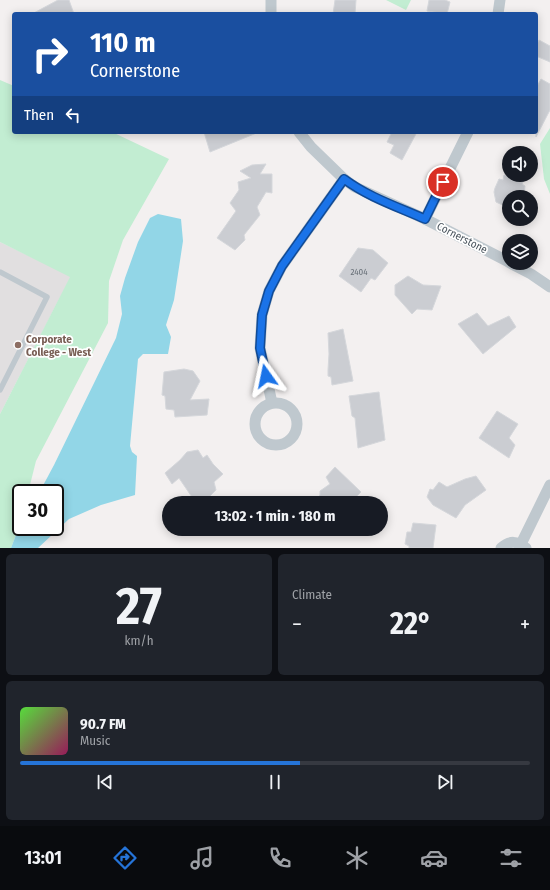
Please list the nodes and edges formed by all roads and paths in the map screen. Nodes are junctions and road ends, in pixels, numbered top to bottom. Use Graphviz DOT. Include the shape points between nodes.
graph roads {
  1 [pos="271,0"];
  2 [pos="500,0"];
  3 [pos="271,12"];
  4 [pos="498,12"];
  5 [pos="301,134"];
  6 [pos="467,134"];
  7 [pos="344,179"];
  8 [pos="425,219"];
  9 [pos="502,259"];
  10 [pos="523,270"];
  11 [pos="0,272"];
  12 [pos="550,287"];
  13 [pos="0,390"];
  14 [pos="272,403"];
  15 [pos="550,484"];
  16 [pos="524,546"];
  17 [pos="501,548"];
  1 -- 3 [label="street"];
  2 -- 4 [label="street"];
  5 -- 7 [label="street, Cornerstone"];
  6 -- 8 [label="street"];
  7 -- 8 [label="street, Cornerstone" via="365,192"];
  7 -- 14 [label="street" via="282,266 269,291 262,315 260,348"];
  8 -- 9 [label="street, Cornerstone"];
  10 -- 12 [label="street, Cornerstone"];
  11 -- 13 [label="lane" via="47,297"];
  15 -- 16 [label="street"];
  16 -- 17 [label="street" via="517,542 508,543"];
}
